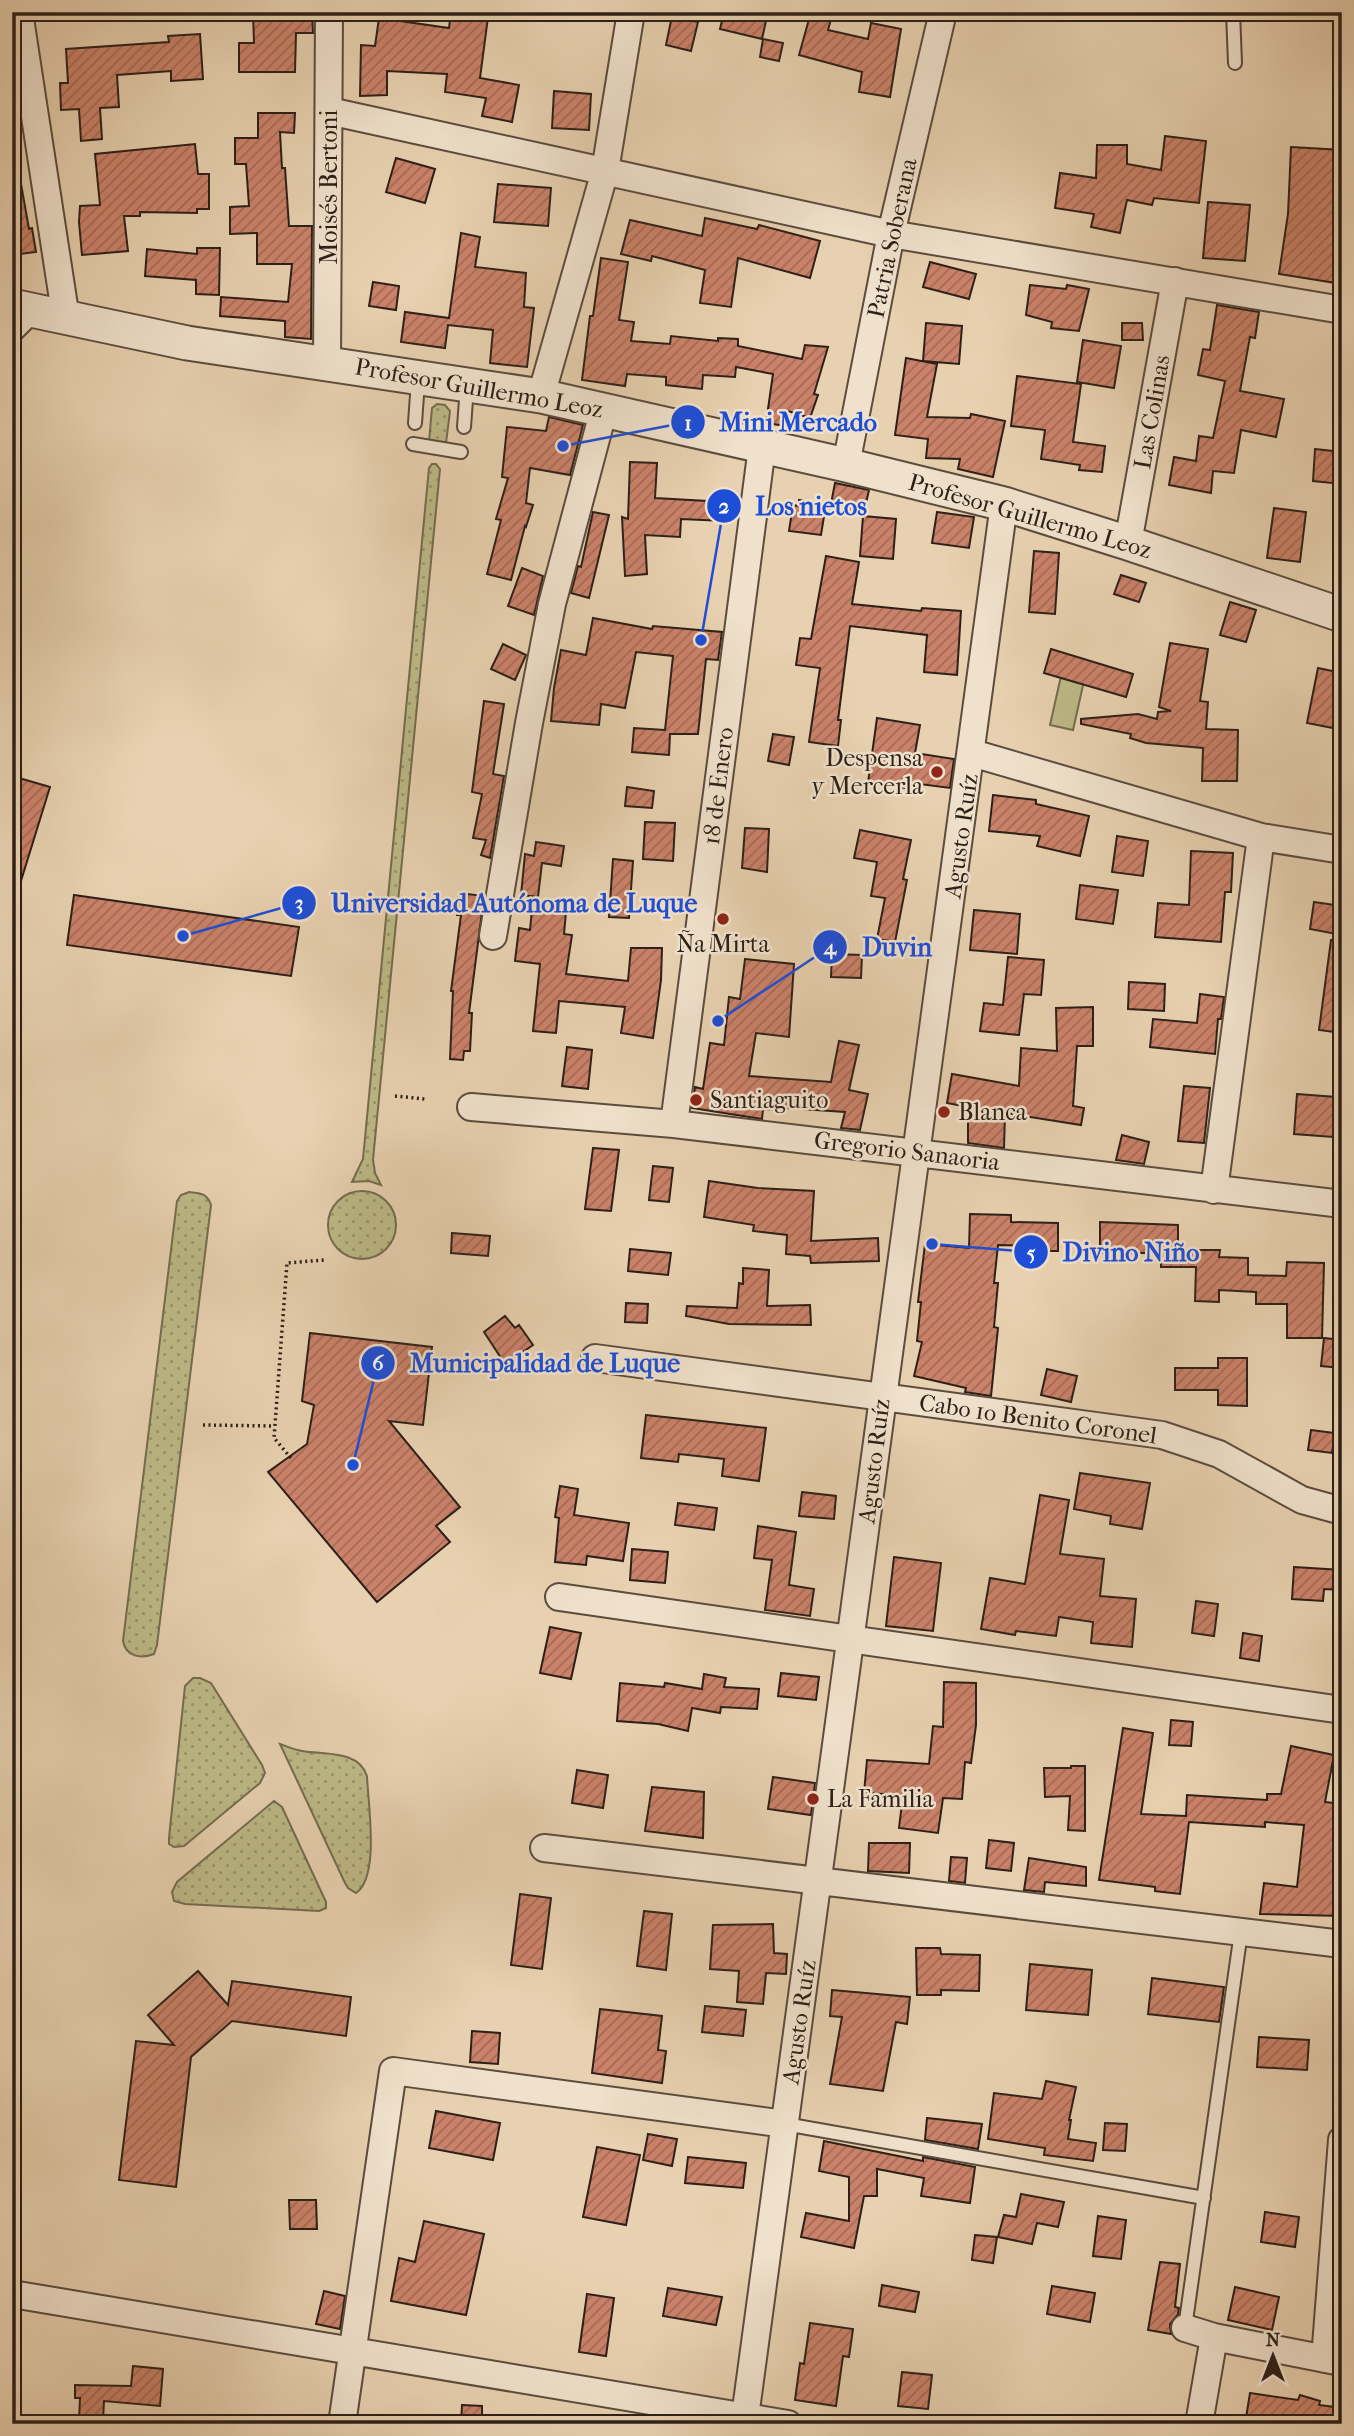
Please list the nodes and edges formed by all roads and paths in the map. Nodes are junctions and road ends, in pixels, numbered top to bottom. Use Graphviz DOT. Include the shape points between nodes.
graph roads {
  1 [pos="19,12"];
  2 [pos="329,12"];
  3 [pos="631,12"];
  4 [pos="943,12"];
  5 [pos="1233,12"];
  6 [pos="1235,63"];
  7 [pos="329,111"];
  8 [pos="605,171"];
  9 [pos="891,234"];
  10 [pos="1175,281"];
  11 [pos="1342,310"];
  12 [pos="39,312"];
  13 [pos="12,338"];
  14 [pos="327,362"];
  15 [pos="419,377"];
  16 [pos="467,384"];
  17 [pos="541,396"];
  18 [pos="604,409"];
  19 [pos="415,424"];
  20 [pos="464,427"];
  21 [pos="413,444"];
  22 [pos="762,447"];
  23 [pos="461,452"];
  24 [pos="846,465"];
  25 [pos="1004,504"];
  26 [pos="1128,543"];
  27 [pos="1342,615"];
  28 [pos="972,752"];
  29 [pos="1261,837"];
  30 [pos="1342,850"];
  31 [pos="494,936"];
  32 [pos="395,1096"];
  33 [pos="425,1099"];
  34 [pos="471,1107"];
  35 [pos="674,1124"];
  36 [pos="918,1152"];
  37 [pos="1214,1190"];
  38 [pos="1342,1204"];
  39 [pos="324,1260"];
  40 [pos="595,1358"];
  41 [pos="883,1397"];
  42 [pos="203,1425"];
  43 [pos="275,1426"];
  44 [pos="291,1458"];
  45 [pos="1342,1511"];
  46 [pos="559,1597"];
  47 [pos="851,1639"];
  48 [pos="1342,1710"];
  49 [pos="544,1849"];
  50 [pos="818,1881"];
  51 [pos="1241,1932"];
  52 [pos="1342,1944"];
  53 [pos="785,2124"];
  54 [pos="1342,2140"];
  55 [pos="1204,2198"];
  56 [pos="12,2294"];
  57 [pos="1185,2328"];
  58 [pos="1214,2337"];
  59 [pos="352,2351"];
  60 [pos="1333,2361"];
  61 [pos="745,2417"];
  62 [pos="342,2424"];
  63 [pos="788,2424"];
  64 [pos="1199,2424"];
  1 -- 12 [label="street"];
  2 -- 7 [label="street, Moisés Bertoni"];
  3 -- 8 [label="street"];
  4 -- 9 [label="street, Patria Soberana"];
  5 -- 6 [label="lane"];
  7 -- 8 [label="street"];
  7 -- 14 [label="street, Moisés Bertoni"];
  8 -- 9 [label="street"];
  8 -- 17 [label="street"];
  9 -- 10 [label="street"];
  9 -- 24 [label="street, Patria Soberana"];
  10 -- 11 [label="street"];
  10 -- 26 [label="street, Las Colinas"];
  12 -- 13 [label="lane"];
  12 -- 14 [label="street, Profesor Guillermo Leoz" via="187,343"];
  14 -- 15 [label="street, Profesor Guillermo Leoz"];
  15 -- 16 [label="street, Profesor Guillermo Leoz"];
  15 -- 19 [label="lane"];
  16 -- 17 [label="street, Profesor Guillermo Leoz"];
  16 -- 20 [label="lane"];
  17 -- 18 [label="street, Profesor Guillermo Leoz"];
  18 -- 22 [label="street, Profesor Guillermo Leoz"];
  18 -- 31 [label="street" via="552,604"];
  21 -- 23 [label="lane"];
  22 -- 24 [label="street, Profesor Guillermo Leoz"];
  22 -- 35 [label="street, 18 de Enero"];
  24 -- 25 [label="street, Profesor Guillermo Leoz"];
  25 -- 26 [label="street, Profesor Guillermo Leoz"];
  25 -- 28 [label="street, Agusto Ruíz"];
  26 -- 27 [label="street, Profesor Guillermo Leoz"];
  28 -- 29 [label="street"];
  28 -- 36 [label="street, Agusto Ruíz"];
  29 -- 30 [label="street"];
  29 -- 37 [label="street"];
  32 -- 33 [label="path"];
  34 -- 35 [label="street, Gregorio Sanaoria"];
  35 -- 36 [label="street, Gregorio Sanaoria"];
  36 -- 37 [label="street, Gregorio Sanaoria"];
  36 -- 41 [label="street, Agusto Ruíz"];
  37 -- 38 [label="street, Gregorio Sanaoria"];
  39 -- 43 [label="path" via="287,1263"];
  40 -- 41 [label="street, Cabo 1o Benito Coronel"];
  41 -- 45 [label="street, Cabo 1o Benito Coronel" via="1162,1435 1219,1454 1302,1500"];
  41 -- 47 [label="street, Agusto Ruíz"];
  42 -- 43 [label="path"];
  43 -- 44 [label="path" via="274,1438"];
  46 -- 47 [label="street"];
  47 -- 48 [label="street"];
  47 -- 50 [label="street, Agusto Ruíz"];
  49 -- 50 [label="street"];
  50 -- 51 [label="street"];
  50 -- 53 [label="street, Agusto Ruíz"];
  51 -- 52 [label="street"];
  51 -- 55 [label="lane"];
  53 -- 55 [label="lane"];
  53 -- 59 [label="street" via="393,2071"];
  53 -- 61 [label="street, Agusto Ruíz"];
  54 -- 60 [label="street"];
  55 -- 57 [label="lane"];
  56 -- 59 [label="street"];
  57 -- 58 [label="street"];
  58 -- 60 [label="street"];
  58 -- 64 [label="street"];
  59 -- 61 [label="street"];
  59 -- 62 [label="street"];
  61 -- 63 [label="street"];
}
